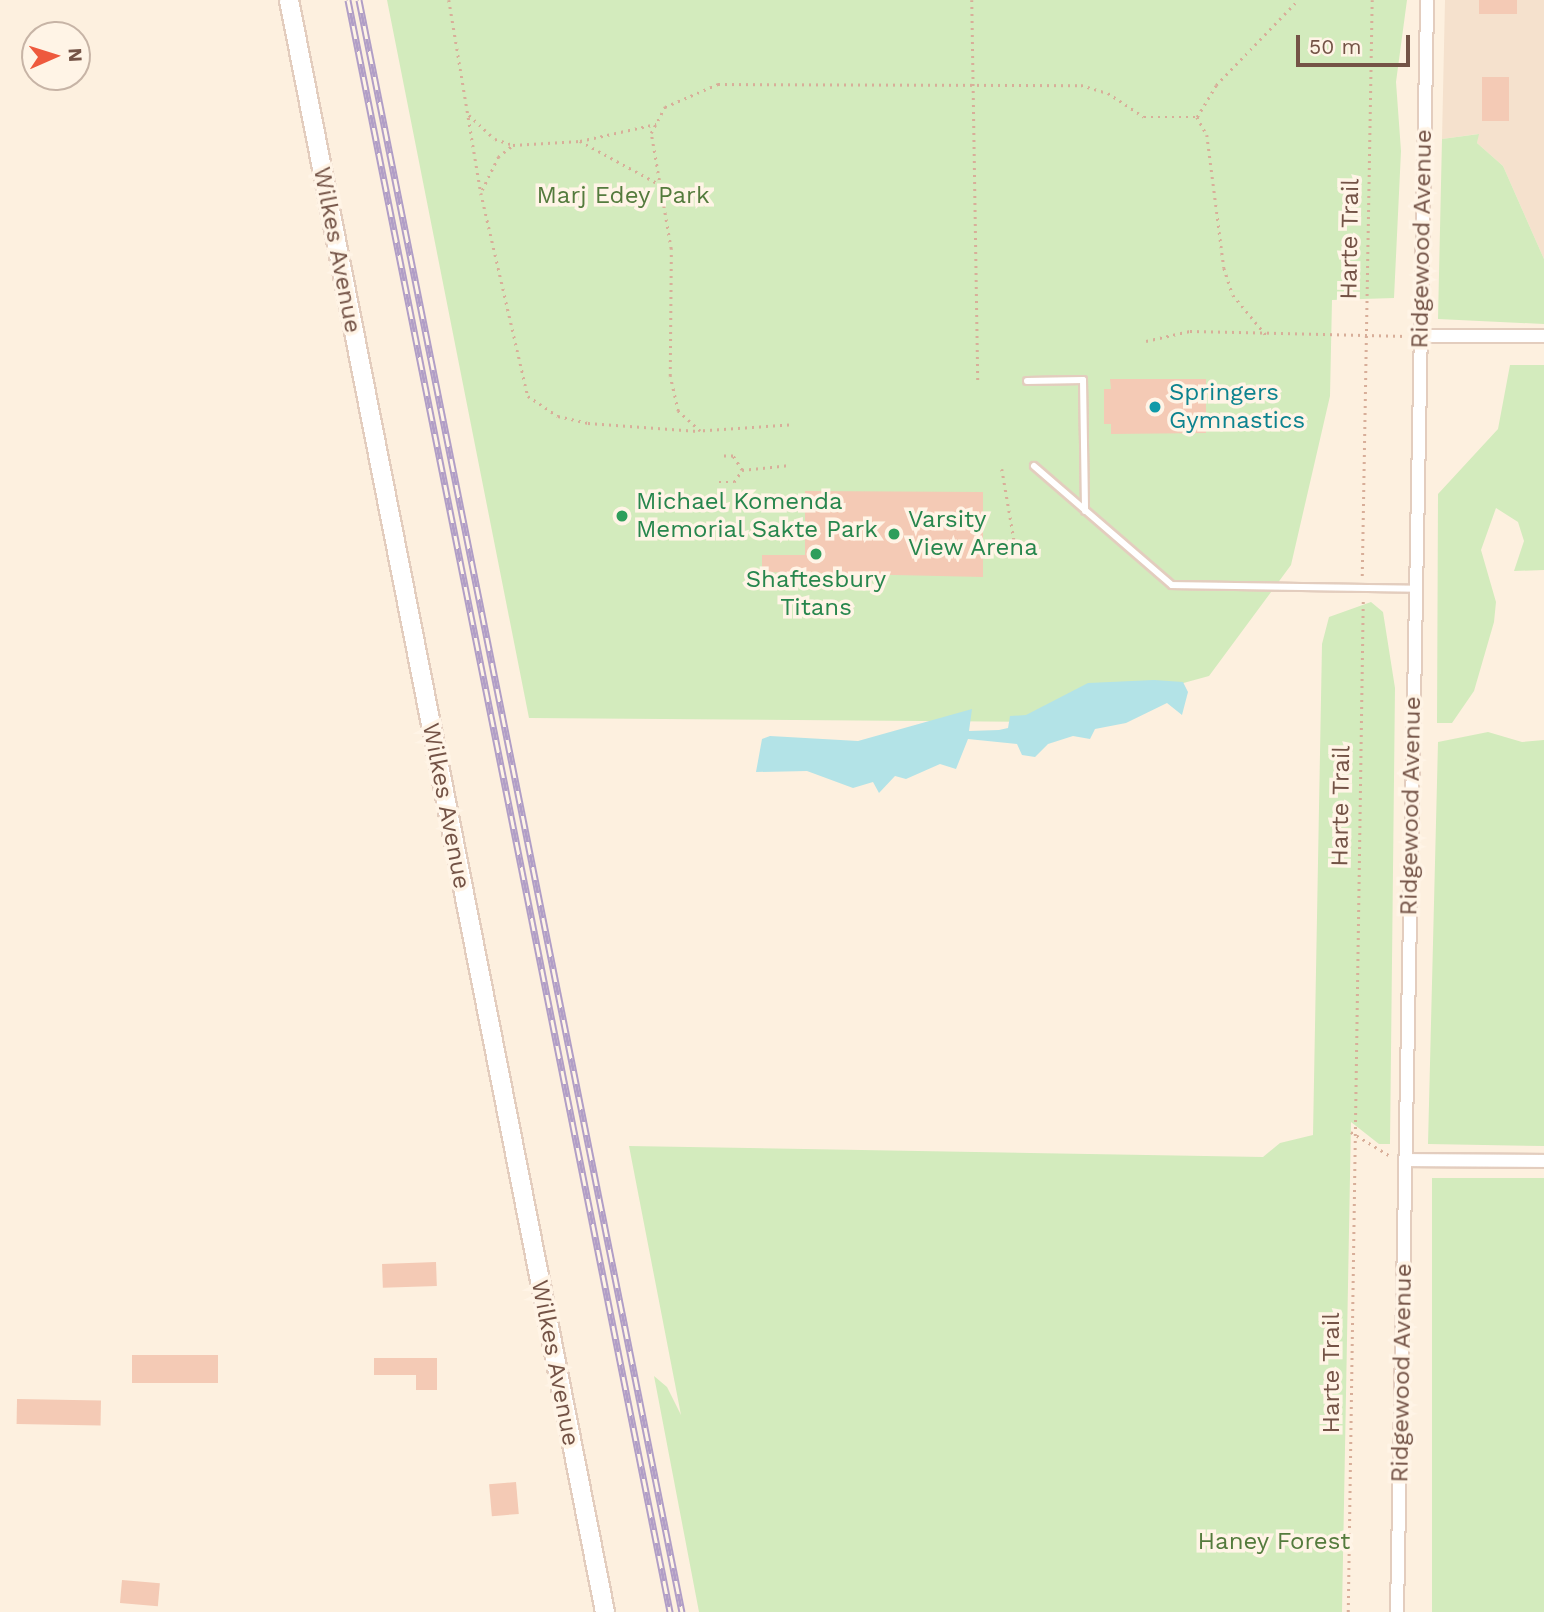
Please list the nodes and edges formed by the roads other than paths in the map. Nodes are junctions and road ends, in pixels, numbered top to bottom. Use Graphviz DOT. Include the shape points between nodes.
graph roads {
  1 [pos="289,0"];
  2 [pos="1427,0"];
  3 [pos="1420,336"];
  4 [pos="1544,336"];
  5 [pos="1027,381"];
  6 [pos="1034,467"];
  7 [pos="1085,511"];
  8 [pos="1414,589"];
  9 [pos="1406,1160"];
  10 [pos="1544,1161"];
  11 [pos="605,1612"];
  12 [pos="1398,1612"];
  1 -- 11 [label="main road, Wilkes Avenue"];
  2 -- 3 [label="street, Ridgewood Avenue"];
  3 -- 4 [label="street"];
  3 -- 8 [label="street, Ridgewood Avenue"];
  5 -- 7 [label="lane" via="1083,380"];
  6 -- 7 [label="lane"];
  7 -- 8 [label="lane" via="1172,585"];
  8 -- 9 [label="street, Ridgewood Avenue"];
  9 -- 10 [label="street"];
  9 -- 12 [label="street, Ridgewood Avenue"];
}
